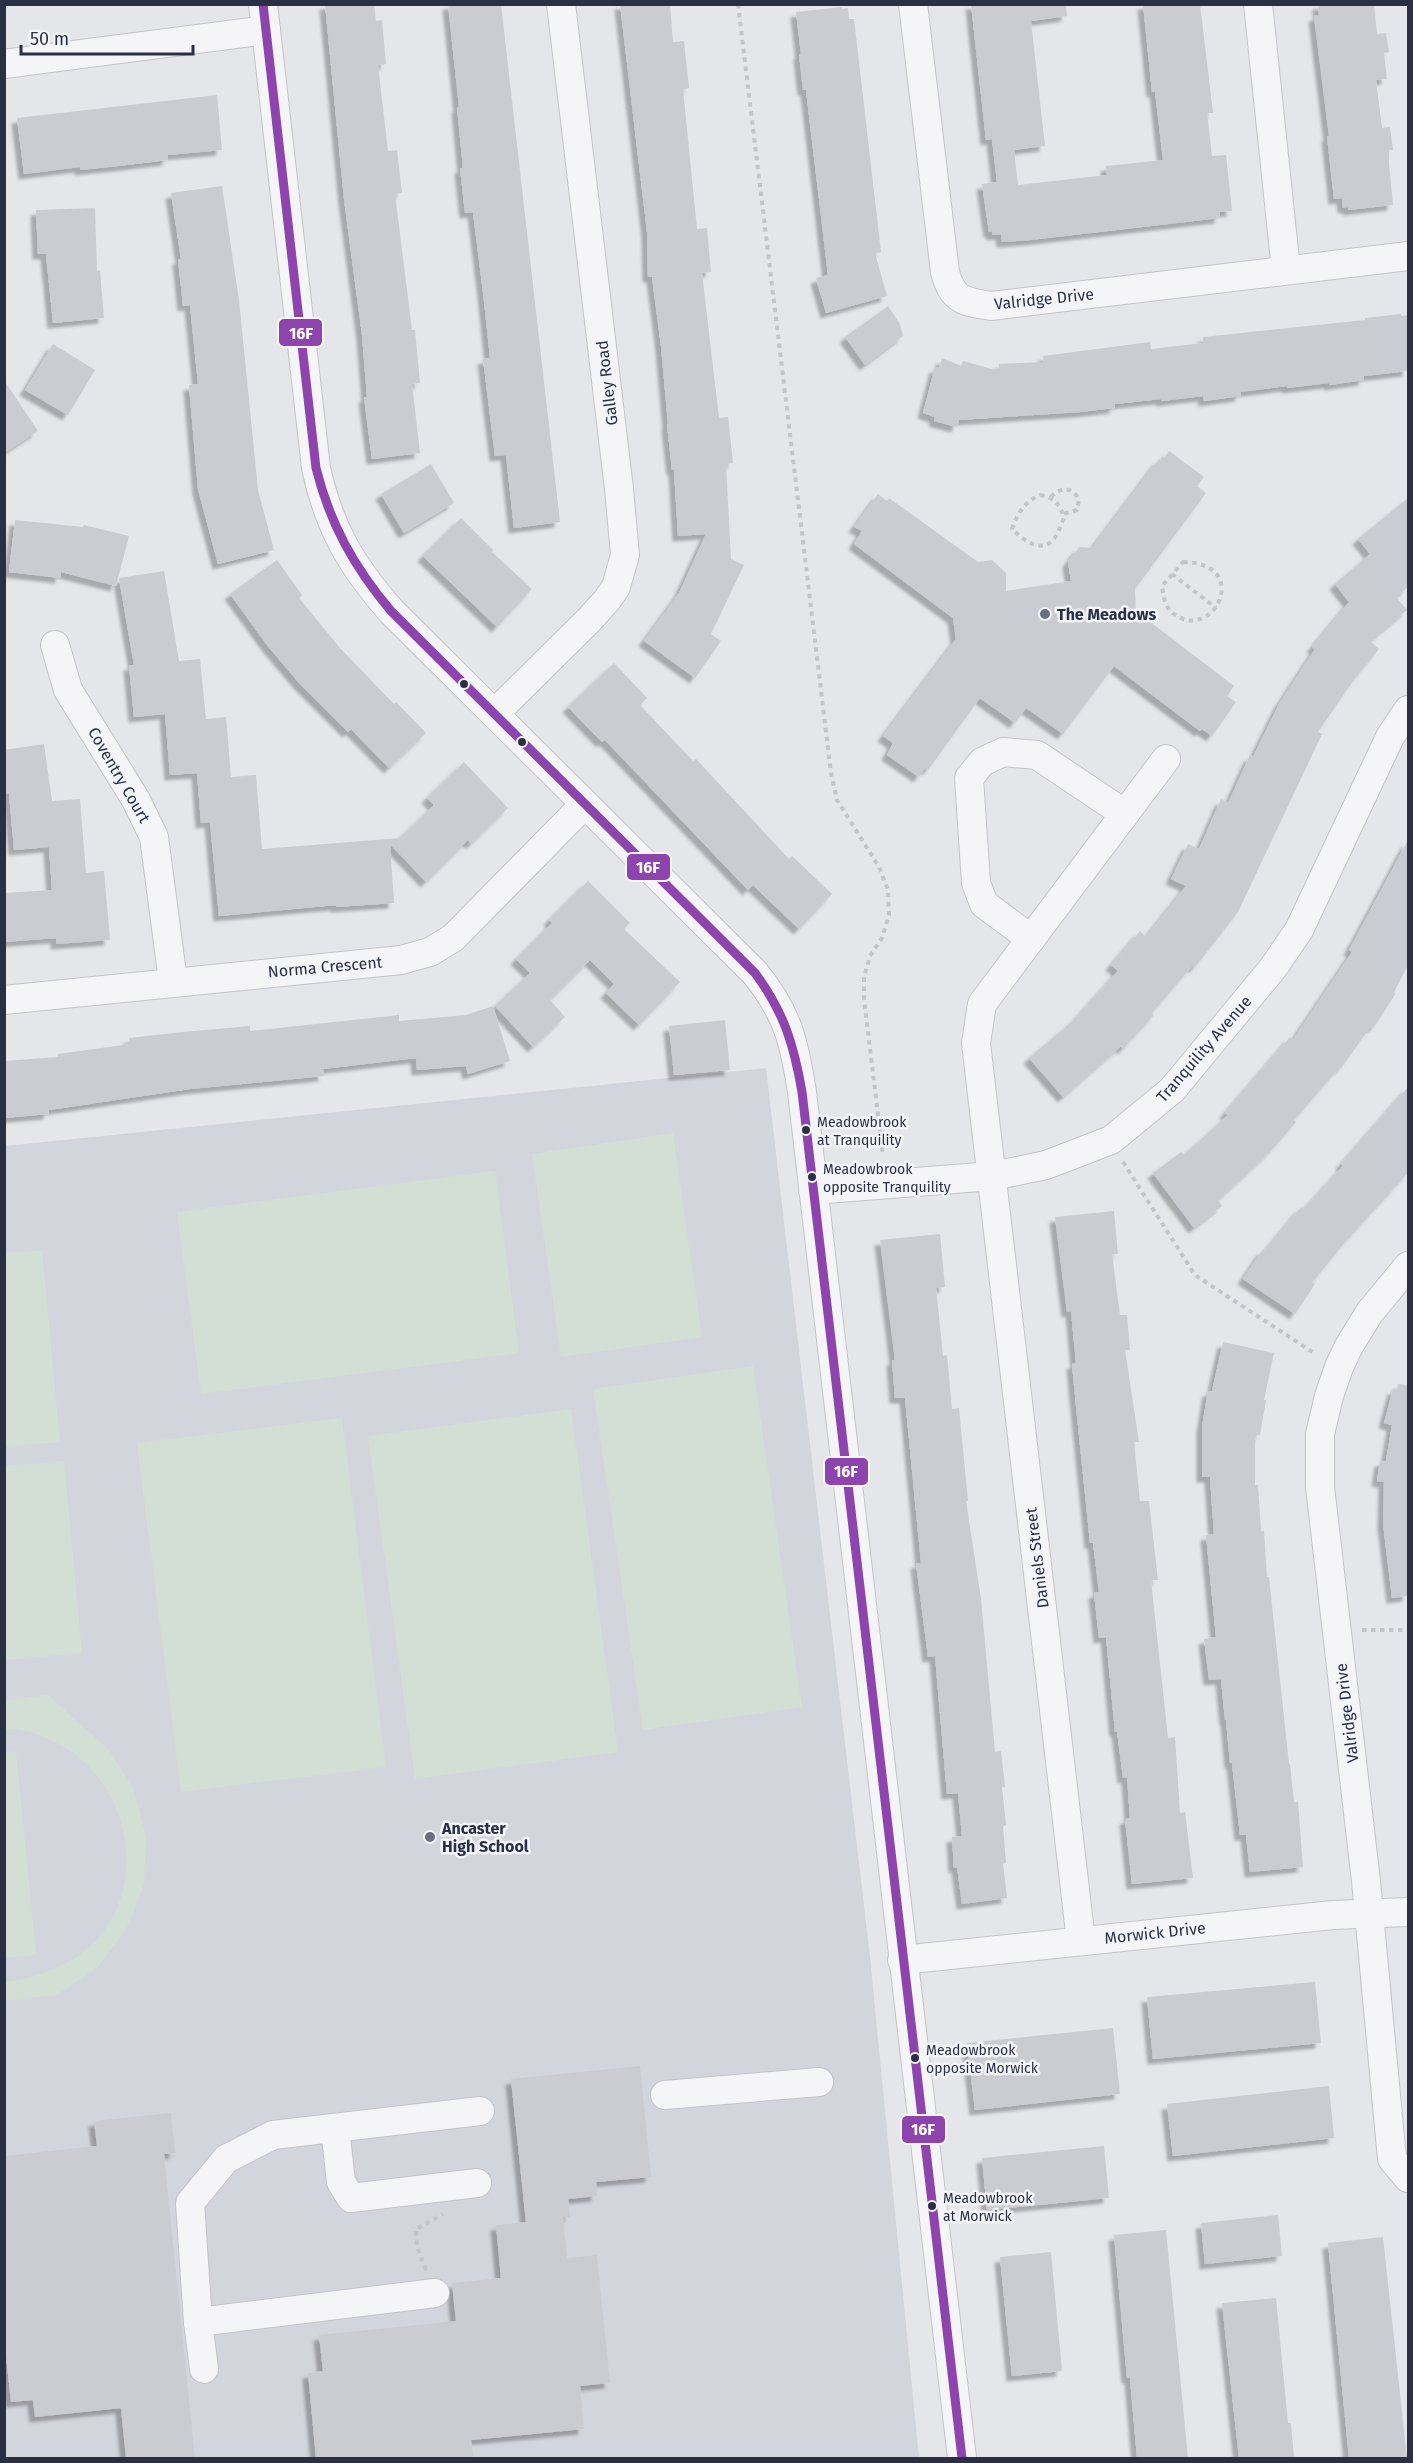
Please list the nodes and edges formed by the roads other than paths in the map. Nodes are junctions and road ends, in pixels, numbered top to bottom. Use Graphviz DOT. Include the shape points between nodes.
graph roads {
  1 [pos="561,4"];
  2 [pos="913,4"];
  3 [pos="1258,4"];
  4 [pos="265,17"];
  5 [pos="4,64"];
  6 [pos="1408,256"];
  7 [pos="1286,270"];
  8 [pos="55,645"];
  9 [pos="1408,710"];
  10 [pos="495,713"];
  11 [pos="1166,759"];
  12 [pos="585,804"];
  13 [pos="1125,814"];
  14 [pos="1031,939"];
  15 [pos="173,981"];
  16 [pos="4,1000"];
  17 [pos="993,1176"];
  18 [pos="813,1190"];
  19 [pos="1408,1266"];
  20 [pos="1408,1912"];
  21 [pos="1369,1913"];
  22 [pos="1081,1941"];
  23 [pos="902,1960"];
  24 [pos="819,2082"];
  25 [pos="665,2094"];
  26 [pos="480,2111"];
  27 [pos="335,2128"];
  28 [pos="1408,2178"];
  29 [pos="477,2183"];
  30 [pos="435,2293"];
  31 [pos="198,2322"];
  32 [pos="204,2369"];
  33 [pos="962,2458"];
  1 -- 10 [label="street, Galley Road" via="625,555 607,600"];
  2 -- 7 [label="street, Valridge Drive" via="945,272 949,289 967,303 991,306"];
  3 -- 7 [label="street"];
  4 -- 5 [label="street"];
  4 -- 10 [label="street" via="316,468 327,512 345,550 368,584"];
  6 -- 7 [label="street, Valridge Drive"];
  8 -- 15 [label="street, Coventry Court" via="68,690 154,837"];
  9 -- 17 [label="street, Tranquility Avenue" via="1390,737 1299,930 1273,968 1172,1090 1111,1140 1046,1165"];
  10 -- 12 [label="street"];
  11 -- 13 [label="street, Daniels Street"];
  12 -- 15 [label="street, Norma Crescent" via="453,938 430,952 402,960"];
  12 -- 18 [label="street" via="755,973 780,1007 797,1058"];
  13 -- 14 [label="street, Daniels Street"];
  13 -- 14 [label="street" via="1037,755 1003,752 981,762 969,778 976,883 984,904"];
  14 -- 17 [label="street, Daniels Street" via="982,1004 976,1043"];
  15 -- 16 [label="street, Norma Crescent"];
  17 -- 18 [label="street, Tranquility Avenue"];
  17 -- 22 [label="street, Daniels Street"];
  18 -- 23 [label="street"];
  19 -- 21 [label="street, Valridge Drive" via="1349,1346 1329,1396 1320,1434 1320,1487"];
  20 -- 21 [label="street, Morwick Drive"];
  21 -- 22 [label="street, Morwick Drive"];
  21 -- 28 [label="street, Valridge Drive" via="1392,2159"];
  22 -- 23 [label="street, Morwick Drive"];
  23 -- 33 [label="street"];
  24 -- 25 [label="street"];
  26 -- 27 [label="street"];
  27 -- 29 [label="street" via="340,2182 351,2198"];
  27 -- 31 [label="street" via="273,2135 225,2159 190,2203"];
  30 -- 31 [label="street"];
  31 -- 32 [label="street"];
}
